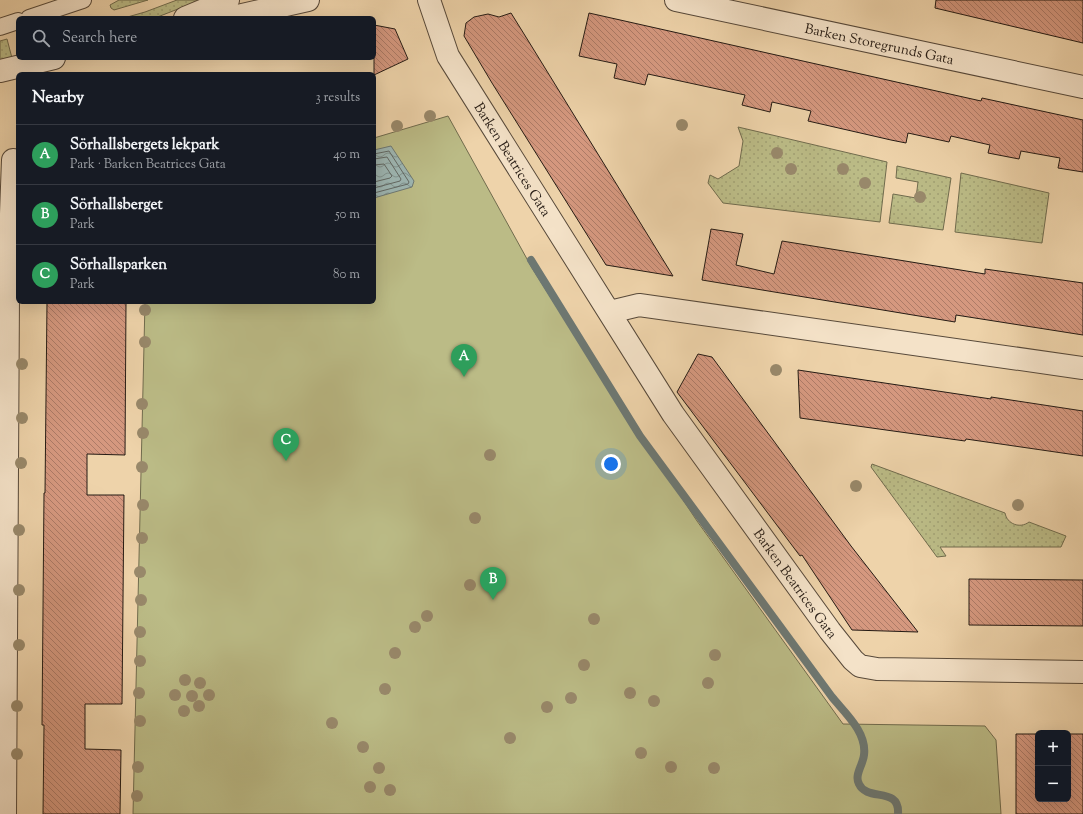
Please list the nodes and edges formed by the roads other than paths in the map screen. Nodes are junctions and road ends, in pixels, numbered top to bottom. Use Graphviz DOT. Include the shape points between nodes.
graph roads {
  1 [pos="83,0"];
  2 [pos="228,0"];
  3 [pos="308,0"];
  4 [pos="429,0"];
  5 [pos="676,0"];
  6 [pos="35,16"];
  7 [pos="190,16"];
  8 [pos="238,16"];
  9 [pos="16,22"];
  10 [pos="0,26"];
  11 [pos="46,60"];
  12 [pos="0,72"];
  13 [pos="1083,87"];
  14 [pos="13,160"];
  15 [pos="4,296"];
  16 [pos="610,312"];
  17 [pos="1083,368"];
  18 [pos="1082,672"];
  19 [pos="3,713"];
  20 [pos="3,752"];
  21 [pos="5,814"];
  1 -- 6 [label="lane"];
  2 -- 7 [label="street"];
  3 -- 8 [label="street"];
  4 -- 16 [label="street, Barken Beatrices Gata" via="448,56"];
  5 -- 13 [label="street, Barken Storegrunds Gata"];
  9 -- 10 [label="lane"];
  11 -- 12 [label="street"];
  14 -- 15 [label="street"];
  15 -- 19 [label="street"];
  16 -- 17 [label="street" via="639,305"];
  16 -- 18 [label="street, Barken Beatrices Gata" via="673,414 830,631 860,666 877,670"];
  19 -- 20 [label="street"];
  20 -- 21 [label="street"];
}
